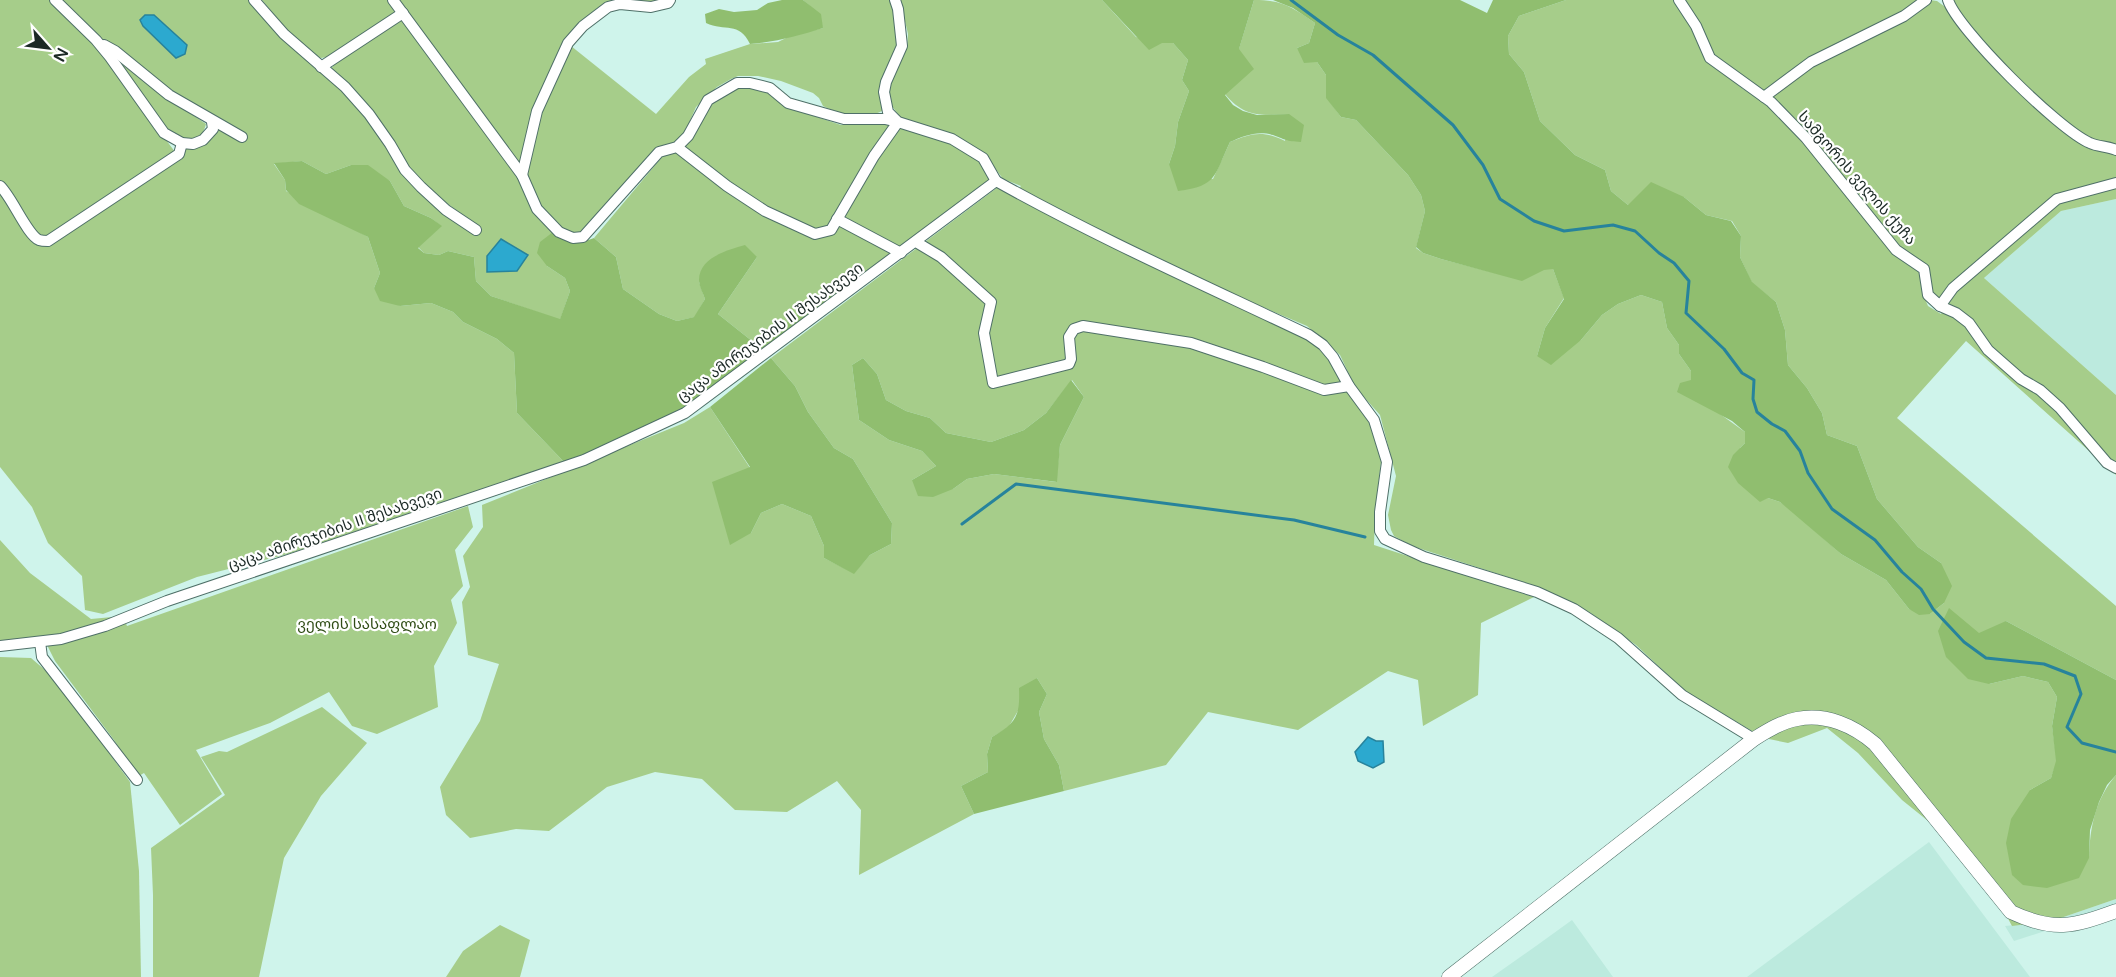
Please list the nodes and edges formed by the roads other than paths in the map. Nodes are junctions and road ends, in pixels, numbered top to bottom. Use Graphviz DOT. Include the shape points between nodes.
graph roads {
  1 [pos="54,0"];
  2 [pos="254,0"];
  3 [pos="393,0"];
  4 [pos="670,0"];
  5 [pos="895,0"];
  6 [pos="1678,0"];
  7 [pos="1926,0"];
  8 [pos="1948,0"];
  9 [pos="403,13"];
  10 [pos="96,40"];
  11 [pos="321,68"];
  12 [pos="1764,98"];
  13 [pos="212,122"];
  14 [pos="898,122"];
  15 [pos="242,138"];
  16 [pos="182,143"];
  17 [pos="677,147"];
  18 [pos="2116,150"];
  19 [pos="522,175"];
  20 [pos="996,181"];
  21 [pos="2116,183"];
  22 [pos="0,186"];
  23 [pos="837,219"];
  24 [pos="476,230"];
  25 [pos="916,242"];
  26 [pos="901,253"];
  27 [pos="1940,306"];
  28 [pos="1348,386"];
  29 [pos="2116,468"];
  30 [pos="40,642"];
  31 [pos="0,646"];
  32 [pos="1754,739"];
  33 [pos="137,780"];
  34 [pos="2116,911"];
  35 [pos="1449,977"];
  1 -- 10 [label="street"];
  2 -- 11 [label="street"];
  3 -- 9 [label="street"];
  4 -- 19 [label="street" via="651,7 608,7 568,43 537,111"];
  5 -- 14 [label="street" via="902,46 884,92 888,112"];
  6 -- 12 [label="street, სამგორის ველის ქუჩა" via="1696,26 1710,58"];
  7 -- 12 [label="street" via="1904,16 1811,62"];
  8 -- 18 [label="street" via="1981,45 2041,108 2089,143"];
  9 -- 11 [label="street"];
  9 -- 19 [label="street"];
  10 -- 13 [label="street"];
  10 -- 16 [label="street" via="164,133"];
  11 -- 24 [label="street" via="369,114 405,170 446,210"];
  12 -- 27 [label="street, სამგორის ველის ქუჩა" via="1806,138 1896,250 1924,269 1928,295"];
  13 -- 15 [label="street"];
  13 -- 16 [label="street" via="213,129 203,140"];
  14 -- 17 [label="street" via="844,119 788,103 770,88 737,83 708,100 688,136"];
  14 -- 20 [label="street" via="952,139 983,158"];
  14 -- 23 [label="street"];
  16 -- 22 [label="street" via="179,154 48,241 32,235"];
  17 -- 19 [label="street" via="659,152 583,237 573,238 560,232 537,209"];
  17 -- 23 [label="street" via="765,211 816,234 831,230"];
  20 -- 25 [label="street, ცაცა ამირეჯიბის II შესახვევი"];
  20 -- 28 [label="street" via="1105,239 1309,335 1333,357"];
  21 -- 27 [label="street" via="2057,199 1953,288"];
  23 -- 26 [label="street"];
  25 -- 26 [label="street, ცაცა ამირეჯიბის II შესახვევი"];
  25 -- 28 [label="street" via="941,257 991,302 984,333 993,383 1069,364 1069,337 1074,329 1083,326 1191,343 1324,390"];
  26 -- 30 [label="street, ცაცა ამირეჯიბის II შესახვევი" via="685,413 634,438 584,460 167,601 105,626"];
  27 -- 29 [label="street" via="1969,322 1988,350 2060,408 2107,463"];
  28 -- 32 [label="street" via="1374,420 1387,462 1380,512 1380,531 1385,540 1537,592 1574,609 1618,638 1682,695"];
  30 -- 31 [label="street, ცაცა ამირეჯიბის II შესახვევი"];
  30 -- 33 [label="street" via="42,657"];
  32 -- 34 [label="street" via="1798,719 1832,721 1851,727 1875,744 2011,912 2040,924 2064,926"];
  32 -- 35 [label="street"];
}
